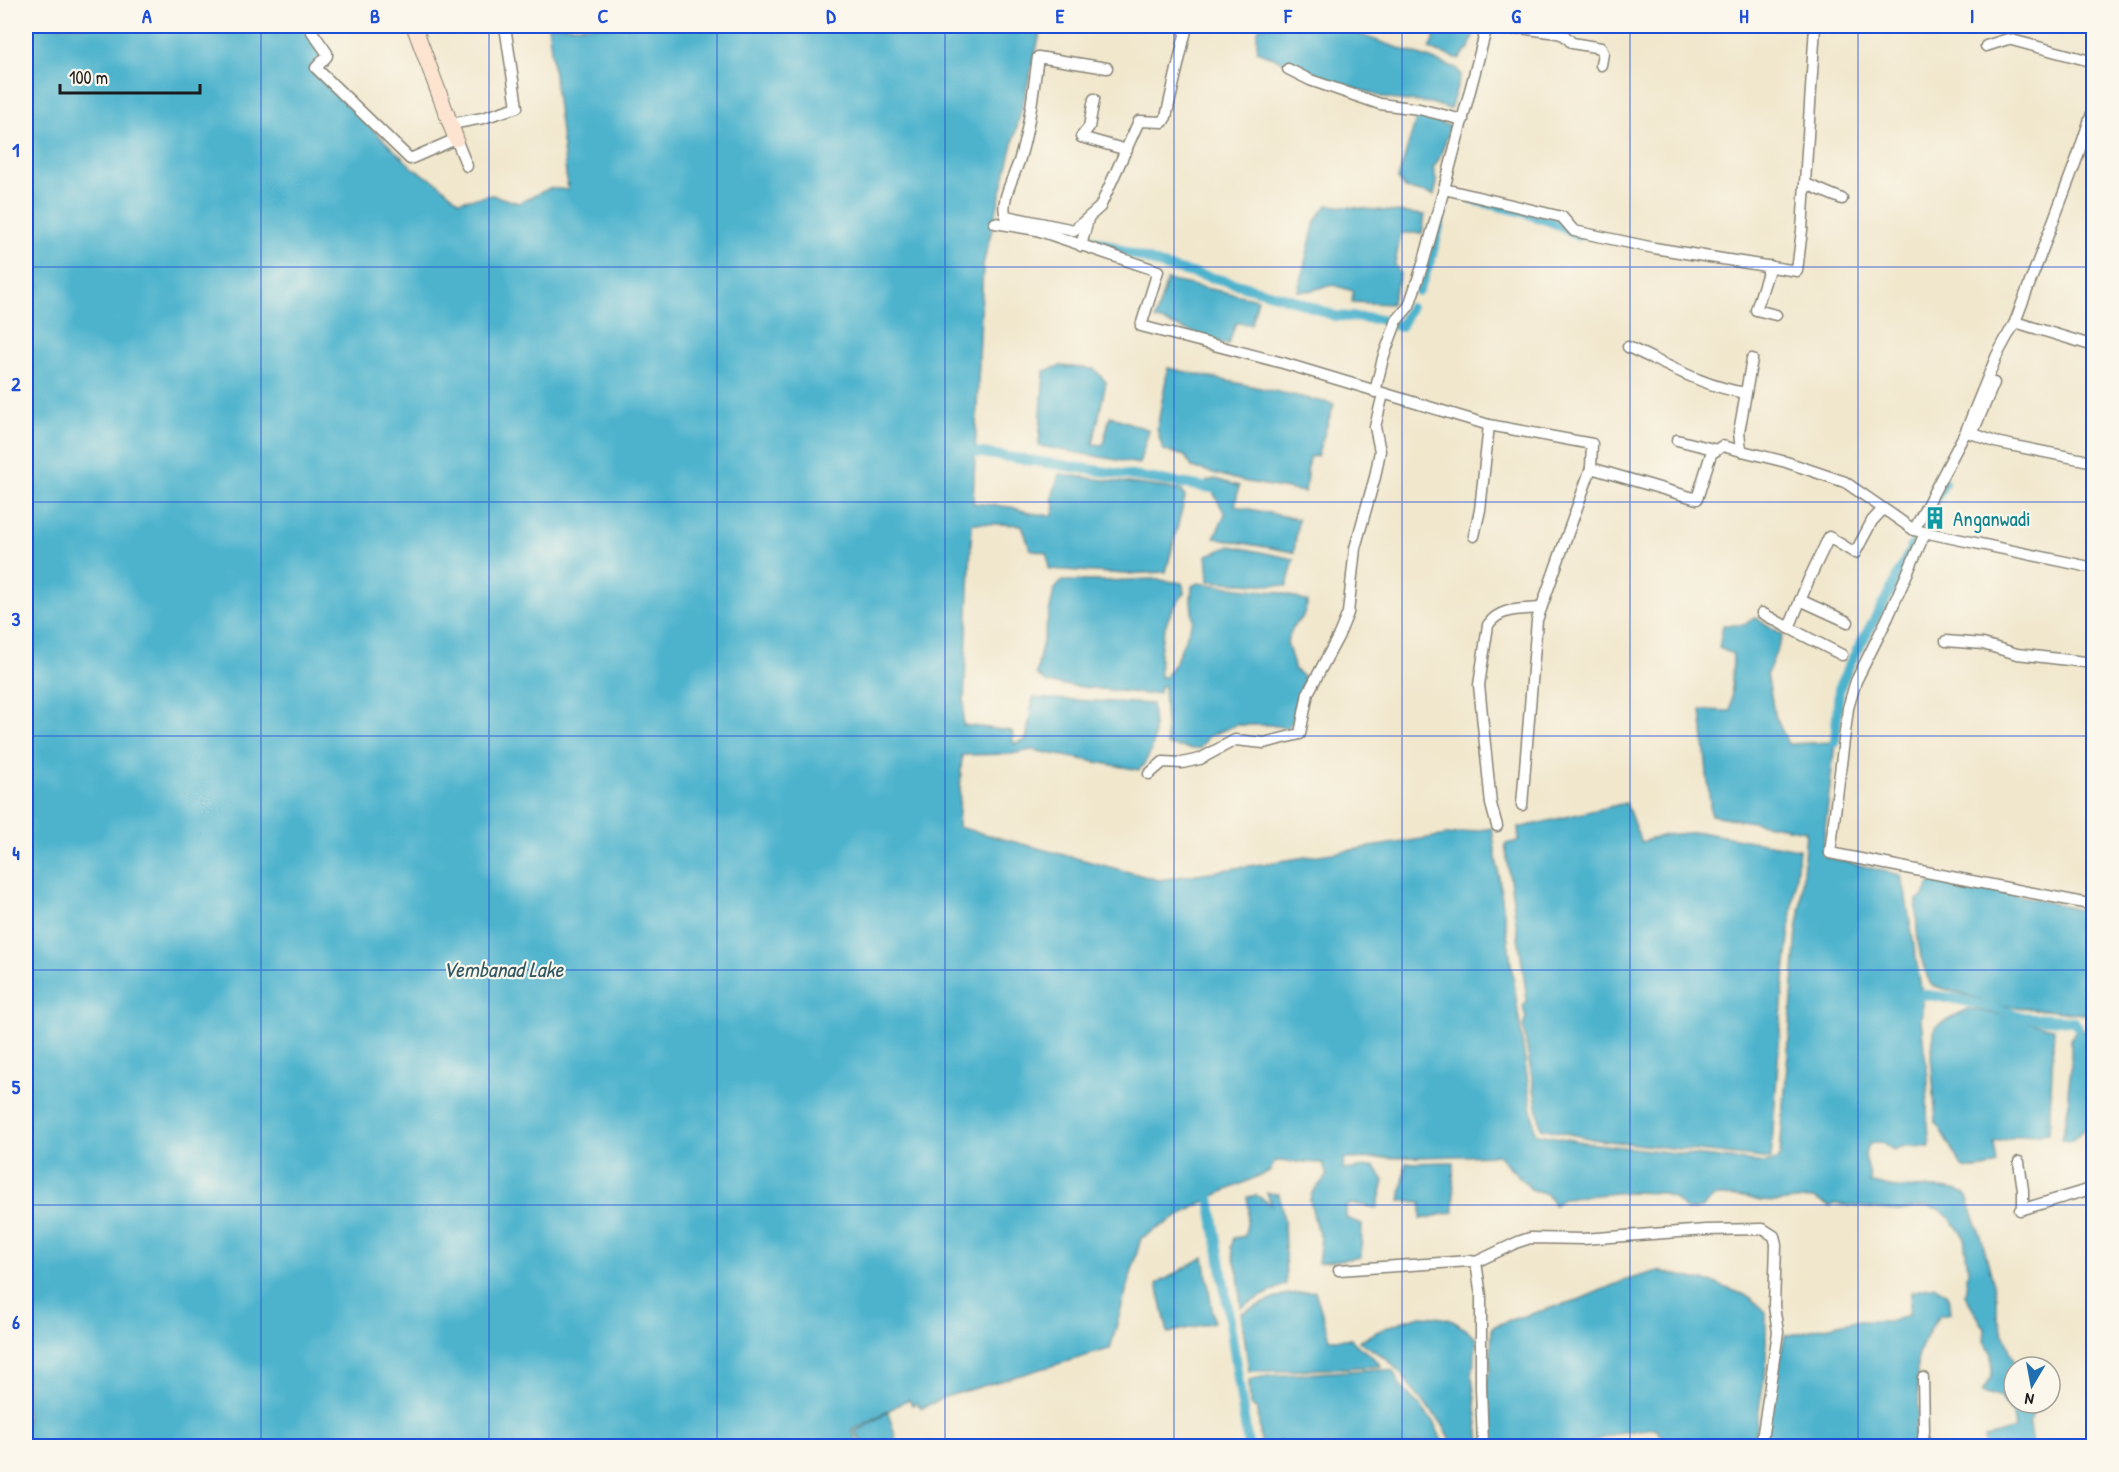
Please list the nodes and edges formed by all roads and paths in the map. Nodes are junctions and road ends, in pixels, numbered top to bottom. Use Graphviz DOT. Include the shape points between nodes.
graph roads {
  1 [pos="308,26"];
  2 [pos="414,26"];
  3 [pos="506,26"];
  4 [pos="1187,26"];
  5 [pos="1487,26"];
  6 [pos="1815,26"];
  7 [pos="1986,46"];
  8 [pos="2094,62"];
  9 [pos="1601,65"];
  10 [pos="1107,68"];
  11 [pos="1288,69"];
  12 [pos="1094,99"];
  13 [pos="2094,107"];
  14 [pos="1463,120"];
  15 [pos="454,132"];
  16 [pos="1126,150"];
  17 [pos="467,166"];
  18 [pos="1806,184"];
  19 [pos="1444,189"];
  20 [pos="1842,198"];
  21 [pos="1088,219"];
  22 [pos="995,223"];
  23 [pos="1081,245"];
  24 [pos="1770,266"];
  25 [pos="1776,315"];
  26 [pos="2015,322"];
  27 [pos="2094,346"];
  28 [pos="1628,347"];
  29 [pos="1752,359"];
  30 [pos="1994,383"];
  31 [pos="1379,393"];
  32 [pos="1746,393"];
  33 [pos="1489,425"];
  34 [pos="1969,433"];
  35 [pos="1677,440"];
  36 [pos="1717,450"];
  37 [pos="1741,451"];
  38 [pos="2094,462"];
  39 [pos="1591,468"];
  40 [pos="1883,509"];
  41 [pos="1920,531"];
  42 [pos="1474,536"];
  43 [pos="2094,568"];
  44 [pos="1800,600"];
  45 [pos="1541,608"];
  46 [pos="1762,613"];
  47 [pos="1848,622"];
  48 [pos="1789,628"];
  49 [pos="1946,641"];
  50 [pos="1842,656"];
  51 [pos="2094,663"];
  52 [pos="1149,774"];
  53 [pos="1522,805"];
  54 [pos="1497,826"];
  55 [pos="2094,905"];
  56 [pos="2019,1162"];
  57 [pos="2094,1188"];
  58 [pos="1476,1262"];
  59 [pos="1339,1270"];
  60 [pos="1923,1378"];
  61 [pos="1483,1446"];
  62 [pos="1761,1446"];
  63 [pos="1922,1446"];
  1 -- 15 [label="street" via="327,53 316,68 410,159"];
  2 -- 15 [label="main road"];
  3 -- 15 [label="street" via="517,107"];
  4 -- 16 [label="street" via="1166,117 1159,125 1139,120"];
  5 -- 9 [label="street" via="1564,35 1572,43 1601,48"];
  5 -- 14 [label="street"];
  6 -- 18 [label="street"];
  7 -- 8 [label="street" via="2008,39"];
  10 -- 21 [label="street" via="1038,57 1027,132 1004,211 1006,216 1074,230"];
  11 -- 14 [label="street" via="1380,104"];
  12 -- 16 [label="street" via="1089,128 1081,137"];
  13 -- 26 [label="street"];
  14 -- 19 [label="street"];
  15 -- 17 [label="street"];
  16 -- 21 [label="street" via="1100,207"];
  18 -- 20 [label="street"];
  18 -- 24 [label="street" via="1797,271"];
  19 -- 24 [label="street" via="1562,217 1574,231"];
  19 -- 31 [label="street" via="1408,306 1394,326"];
  21 -- 23 [label="street"];
  22 -- 23 [label="street" via="1037,230"];
  23 -- 31 [label="street" via="1158,271 1141,326"];
  24 -- 25 [label="street" via="1756,310"];
  26 -- 27 [label="street"];
  26 -- 34 [label="street" via="1996,355"];
  28 -- 32 [label="street" via="1669,368 1730,391"];
  29 -- 32 [label="street"];
  30 -- 34 [label="street"];
  31 -- 33 [label="street"];
  31 -- 52 [label="street" via="1376,427 1380,451 1355,548 1348,613 1308,693 1300,734 1264,743 1235,740 1200,759 1163,762"];
  32 -- 37 [label="street" via="1739,432"];
  33 -- 39 [label="street" via="1592,444"];
  33 -- 42 [label="street"];
  34 -- 38 [label="street"];
  34 -- 41 [label="street"];
  35 -- 36 [label="street"];
  36 -- 37 [label="street" via="1722,446"];
  36 -- 39 [label="street" via="1711,454 1697,499"];
  37 -- 40 [label="street" via="1845,482"];
  39 -- 45 [label="street"];
  40 -- 41 [label="street"];
  40 -- 44 [label="street" via="1855,553 1829,537"];
  41 -- 43 [label="street"];
  41 -- 55 [label="street" via="1848,708 1830,853"];
  44 -- 47 [label="street"];
  44 -- 48 [label="street"];
  45 -- 53 [label="street"];
  45 -- 54 [label="street" via="1502,612 1488,626 1479,686 1491,804"];
  46 -- 48 [label="street"];
  48 -- 50 [label="street"];
  49 -- 51 [label="street"];
  56 -- 57 [label="street" via="2022,1210"];
  58 -- 59 [label="street"];
  58 -- 61 [label="street" via="1481,1296"];
  58 -- 62 [label="street" via="1530,1238 1583,1239 1763,1229 1774,1236 1778,1332"];
  60 -- 63 [label="street"];
}
